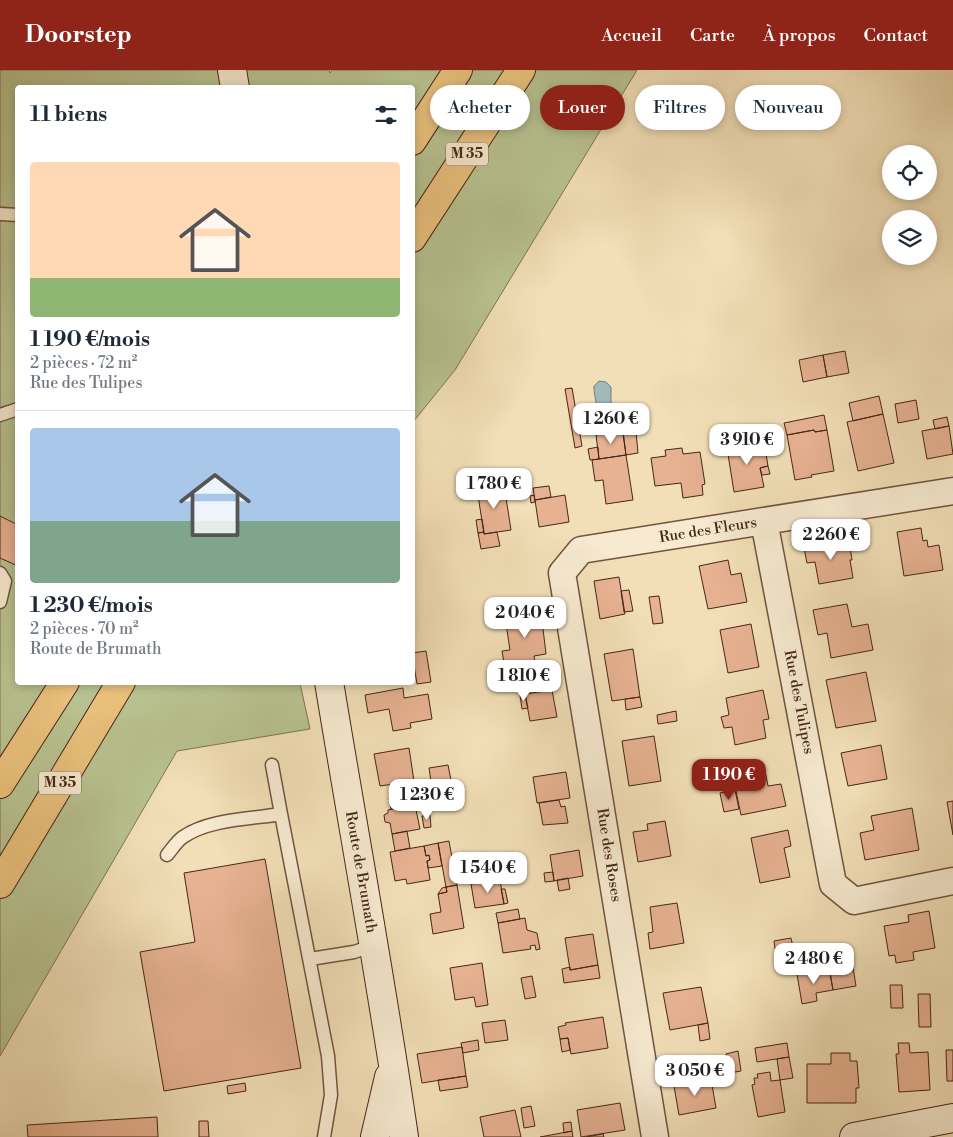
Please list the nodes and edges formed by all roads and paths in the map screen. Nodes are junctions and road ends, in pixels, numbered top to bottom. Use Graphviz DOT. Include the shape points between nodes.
graph roads {
  1 [pos="232,70"];
  2 [pos="458,70"];
  3 [pos="521,70"];
  4 [pos="234,85"];
  5 [pos="415,136"];
  6 [pos="0,214"];
  7 [pos="15,215"];
  8 [pos="415,233"];
  9 [pos="15,410"];
  10 [pos="0,415"];
  11 [pos="953,491"];
  12 [pos="764,521"];
  13 [pos="0,573"];
  14 [pos="562,573"];
  15 [pos="0,602"];
  16 [pos="63,685"];
  17 [pos="119,685"];
  18 [pos="329,685"];
  19 [pos="272,765"];
  20 [pos="0,784"];
  21 [pos="281,814"];
  22 [pos="168,855"];
  23 [pos="953,881"];
  24 [pos="0,884"];
  25 [pos="375,946"];
  26 [pos="310,959"];
  27 [pos="393,1061"];
  28 [pos="953,1118"];
  29 [pos="324,1137"];
  30 [pos="375,1137"];
  31 [pos="404,1137"];
  32 [pos="655,1137"];
  33 [pos="854,1137"];
  1 -- 4 [label="main road"];
  2 -- 5 [label="highway"];
  3 -- 8 [label="highway, M 35"];
  6 -- 7 [label="lane"];
  9 -- 10 [label="lane"];
  11 -- 12 [label="street, Rue des Fleurs"];
  12 -- 14 [label="street, Rue des Fleurs" via="581,550"];
  12 -- 23 [label="street, Rue des Tulipes" via="833,884 854,901"];
  13 -- 15 [label="lane" via="5,581"];
  14 -- 32 [label="street, Rue des Roses"];
  16 -- 20 [label="highway"];
  17 -- 24 [label="highway, M 35"];
  18 -- 25 [label="main road, Route de Brumath"];
  19 -- 21 [label="lane"];
  21 -- 22 [label="lane" via="195,830 181,838"];
  21 -- 26 [label="lane"];
  25 -- 26 [label="lane"];
  25 -- 27 [label="main road, Route de Brumath"];
  26 -- 29 [label="lane" via="328,1056 331,1096"];
  27 -- 30 [label="main road, Route de Brumath"];
  27 -- 31 [label="main road, Route de Brumath"];
  28 -- 33 [label="main road"];
}
